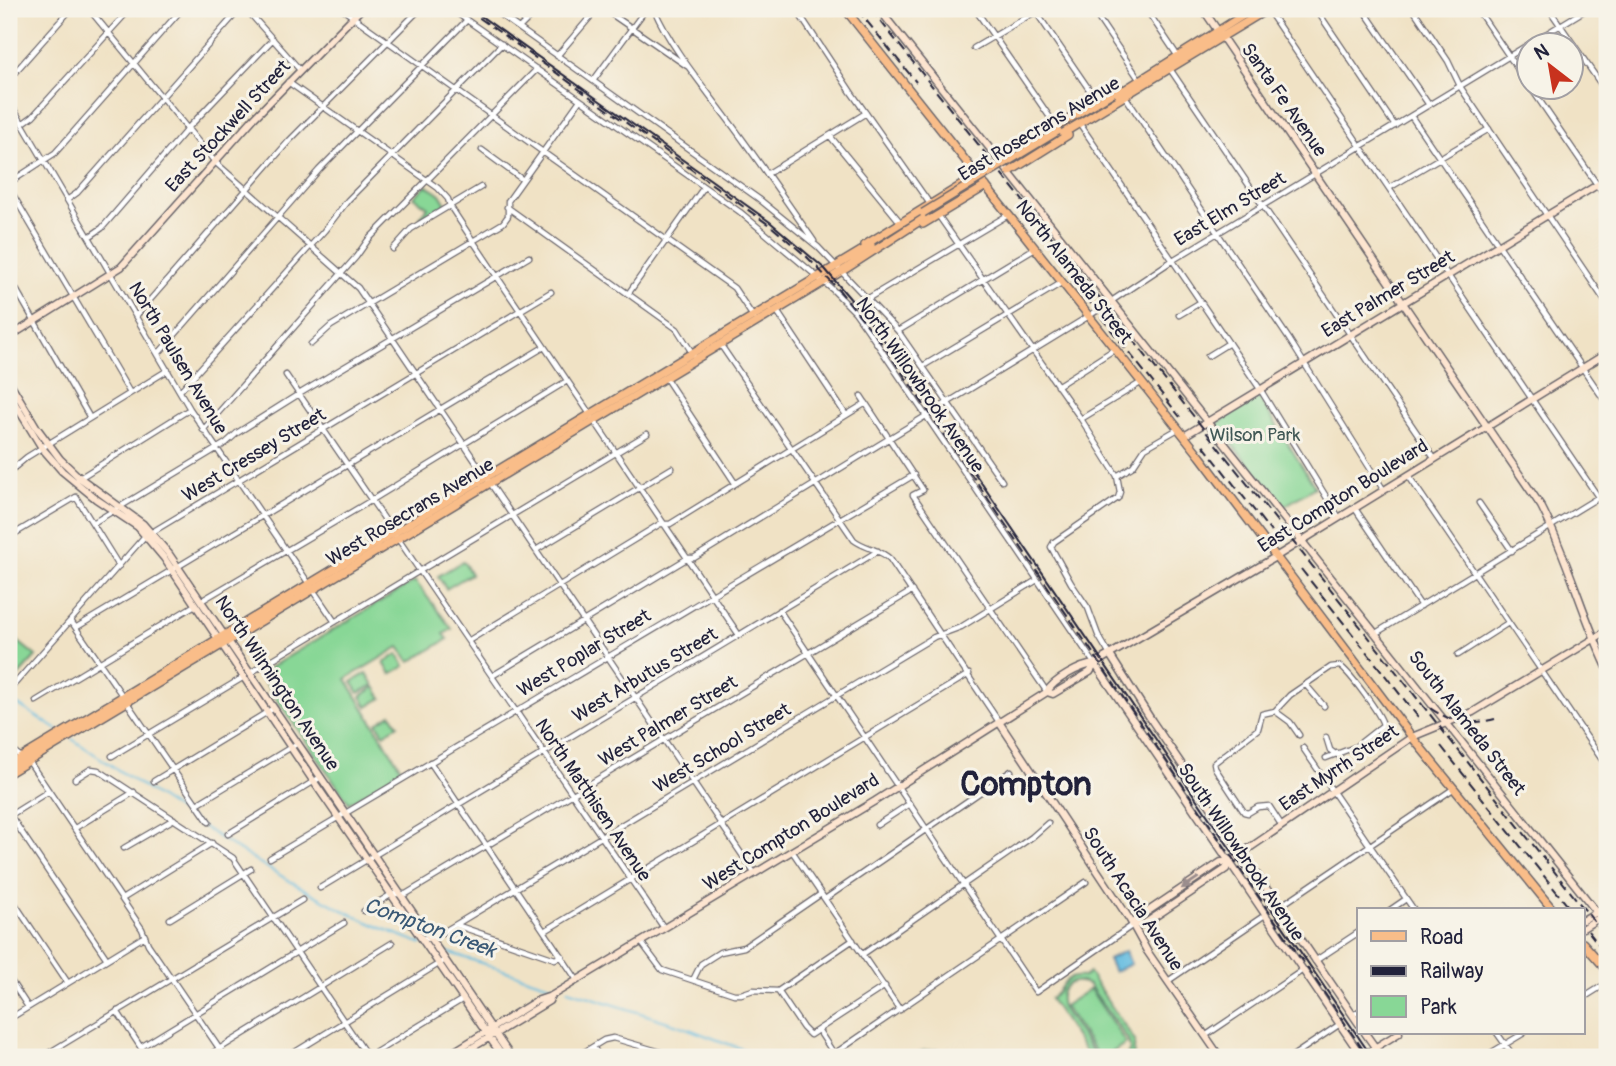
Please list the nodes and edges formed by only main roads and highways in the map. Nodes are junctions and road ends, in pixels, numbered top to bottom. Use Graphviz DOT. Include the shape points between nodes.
graph roads {
  1 [pos="361,9"];
  2 [pos="845,9"];
  3 [pos="879,9"];
  4 [pos="1203,9"];
  5 [pos="1253,9"];
  6 [pos="1268,9"];
  7 [pos="1219,34"];
  8 [pos="1180,58"];
  9 [pos="1158,76"];
  10 [pos="1139,79"];
  11 [pos="1058,131"];
  12 [pos="1000,161"];
  13 [pos="1009,172"];
  14 [pos="978,175"];
  15 [pos="1607,179"];
  16 [pos="986,186"];
  17 [pos="841,267"];
  18 [pos="823,278"];
  19 [pos="1404,302"];
  20 [pos="9,337"];
  21 [pos="1607,353"];
  22 [pos="694,356"];
  23 [pos="9,381"];
  24 [pos="9,394"];
  25 [pos="21,408"];
  26 [pos="592,417"];
  27 [pos="1207,421"];
  28 [pos="1487,425"];
  29 [pos="1182,432"];
  30 [pos="1300,541"];
  31 [pos="1277,556"];
  32 [pos="1607,631"];
  33 [pos="223,639"];
  34 [pos="1594,639"];
  35 [pos="1110,655"];
  36 [pos="1095,664"];
  37 [pos="1607,667"];
  38 [pos="247,675"];
  39 [pos="999,722"];
  40 [pos="1446,723"];
  41 [pos="1412,737"];
  42 [pos="24,759"];
  43 [pos="9,765"];
  44 [pos="9,772"];
  45 [pos="1240,854"];
  46 [pos="1229,862"];
  47 [pos="1607,906"];
  48 [pos="1551,908"];
  49 [pos="1602,914"];
  50 [pos="1584,920"];
  51 [pos="1133,925"];
  52 [pos="1607,925"];
  53 [pos="1584,927"];
  54 [pos="1584,944"];
  55 [pos="443,961"];
  56 [pos="1607,970"];
  57 [pos="1356,1013"];
  58 [pos="491,1033"];
  59 [pos="1366,1034"];
  60 [pos="1397,1034"];
  61 [pos="1375,1047"];
  62 [pos="1362,1056"];
  63 [pos="444,1057"];
  64 [pos="457,1057"];
  65 [pos="503,1057"];
  66 [pos="511,1057"];
  67 [pos="1220,1057"];
  68 [pos="1382,1057"];
  1 -- 20 [label="main road, East Stockwell Street" via="121,267"];
  2 -- 14 [label="main road, North Alameda Street"];
  3 -- 12 [label="main road, North Alameda Street"];
  4 -- 7 [label="main road, Santa Fe Avenue"];
  5 -- 7 [label="main road, East Rosecrans Avenue"];
  6 -- 7 [label="main road, East Rosecrans Avenue"];
  7 -- 8 [label="main road, East Rosecrans Avenue"];
  7 -- 19 [label="main road, Santa Fe Avenue"];
  8 -- 9 [label="main road, East Rosecrans Avenue"];
  8 -- 10 [label="main road, East Rosecrans Avenue"];
  9 -- 11 [label="main road, East Rosecrans Avenue"];
  9 -- 13 [label="main road"];
  10 -- 11 [label="main road, East Rosecrans Avenue"];
  10 -- 11 [label="main road"];
  11 -- 12 [label="main road"];
  11 -- 17 [label="main road, East Rosecrans Avenue, bridge"];
  12 -- 13 [label="main road, North Alameda Street"];
  13 -- 27 [label="main road, North Alameda Street"];
  14 -- 16 [label="main road, North Alameda Street"];
  14 -- 17 [label="main road"];
  15 -- 19 [label="main road, East Palmer Street"];
  16 -- 17 [label="main road"];
  16 -- 29 [label="main road, North Alameda Street"];
  17 -- 18 [label="main road, East Rosecrans Avenue"];
  18 -- 22 [label="main road, West Rosecrans Avenue"];
  19 -- 27 [label="main road, East Palmer Street"];
  19 -- 28 [label="main road, Santa Fe Avenue"];
  21 -- 28 [label="main road, East Compton Boulevard"];
  22 -- 26 [label="main road, West Rosecrans Avenue"];
  22 -- 26 [label="main road, West Rosecrans Avenue"];
  23 -- 25 [label="main road, North Wilmington Avenue"];
  24 -- 25 [label="main road, North Wilmington Avenue"];
  25 -- 33 [label="main road, North Wilmington Avenue" via="45,446 77,480 148,534"];
  26 -- 33 [label="main road, West Rosecrans Avenue"];
  27 -- 29 [label="main road, East Palmer Street"];
  27 -- 30 [label="main road, North Alameda Street"];
  28 -- 30 [label="main road, East Compton Boulevard"];
  28 -- 34 [label="main road, Santa Fe Avenue" via="1552,527"];
  29 -- 31 [label="main road, North Alameda Street"];
  30 -- 31 [label="main road, East Compton Boulevard"];
  30 -- 40 [label="main road, South Alameda Street"];
  31 -- 35 [label="main road, East Compton Boulevard"];
  31 -- 41 [label="main road"];
  32 -- 34 [label="main road, East Myrrh Street"];
  33 -- 38 [label="main road, North Wilmington Avenue"];
  33 -- 42 [label="main road, West Rosecrans Avenue"];
  34 -- 37 [label="main road, Santa Fe Avenue"];
  34 -- 40 [label="main road, East Myrrh Street" via="1473,712"];
  35 -- 36 [label="main road, East Compton Boulevard"];
  35 -- 45 [label="main road, South Willowbrook Avenue"];
  36 -- 39 [label="main road, West Compton Boulevard" via="1090,672"];
  36 -- 46 [label="main road, South Willowbrook Avenue"];
  38 -- 55 [label="main road, North Wilmington Avenue" via="375,854"];
  38 -- 55 [label="main road, North Wilmington Avenue" via="314,782 434,956"];
  39 -- 51 [label="main road, South Acacia Avenue"];
  39 -- 58 [label="main road, West Compton Boulevard"];
  40 -- 41 [label="main road, East Myrrh Street"];
  40 -- 49 [label="main road, South Alameda Street"];
  41 -- 45 [label="main road, East Myrrh Street"];
  41 -- 48 [label="main road"];
  42 -- 43 [label="main road, West Rosecrans Avenue"];
  42 -- 44 [label="main road, West Rosecrans Avenue"];
  45 -- 46 [label="main road, East Myrrh Street"];
  45 -- 57 [label="main road, South Willowbrook Avenue"];
  46 -- 51 [label="main road, East Myrrh Street" via="1226,869 1144,924"];
  46 -- 62 [label="main road, South Willowbrook Avenue"];
  47 -- 49 [label="main road"];
  49 -- 50 [label="main road"];
  49 -- 52 [label="main road, South Alameda Street"];
  49 -- 53 [label="main road"];
  51 -- 67 [label="main road, South Acacia Avenue"];
  54 -- 56 [label="main road"];
  55 -- 58 [label="main road, North Wilmington Avenue"];
  55 -- 58 [label="main road, North Wilmington Avenue" via="463,999"];
  58 -- 63 [label="main road, West Compton Boulevard"];
  58 -- 64 [label="main road, West Compton Boulevard"];
  58 -- 65 [label="main road"];
  58 -- 66 [label="main road"];
  59 -- 61 [label="main road"];
  60 -- 61 [label="main road"];
  61 -- 62 [label="main road"];
  61 -- 68 [label="main road"];
}
